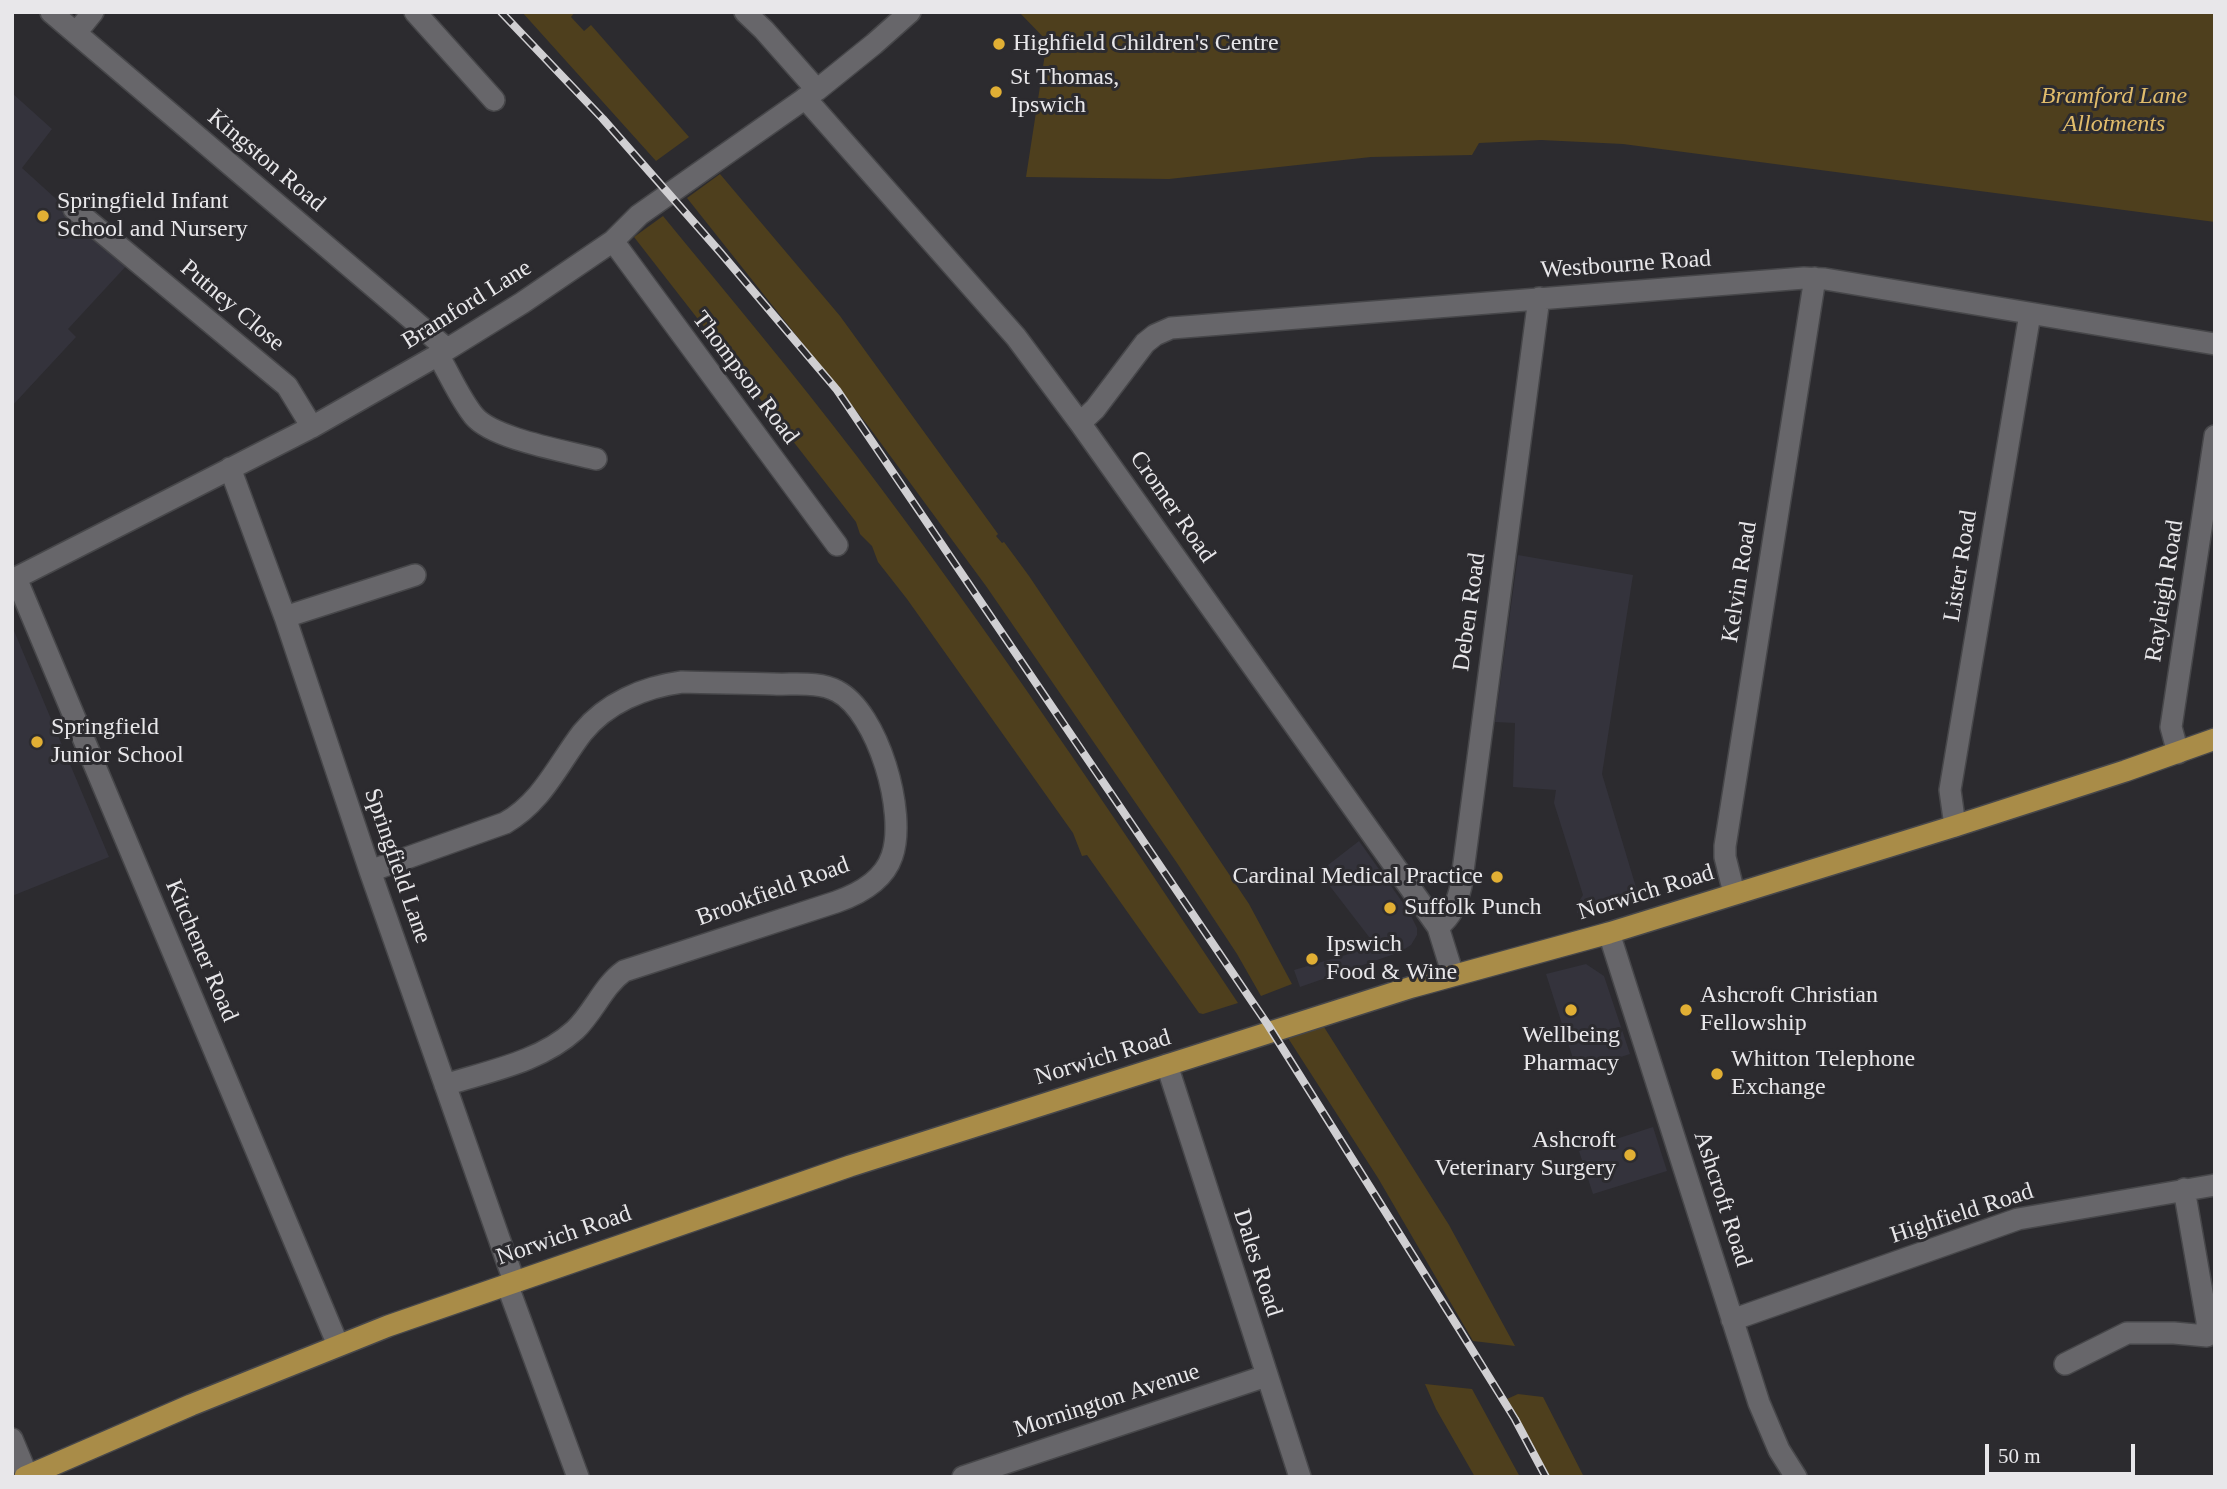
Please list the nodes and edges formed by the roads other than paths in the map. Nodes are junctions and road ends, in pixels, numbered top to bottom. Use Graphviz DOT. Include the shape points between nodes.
graph roads {
  1 [pos="51,12"];
  2 [pos="93,12"];
  3 [pos="415,12"];
  4 [pos="745,12"];
  5 [pos="910,12"];
  6 [pos="76,33"];
  7 [pos="811,94"];
  8 [pos="494,100"];
  9 [pos="74,209"];
  10 [pos="612,241"];
  11 [pos="1815,278"];
  12 [pos="1539,298"];
  13 [pos="2030,314"];
  14 [pos="2215,344"];
  15 [pos="443,352"];
  16 [pos="1080,423"];
  17 [pos="312,427"];
  18 [pos="2215,436"];
  19 [pos="596,459"];
  20 [pos="230,468"];
  21 [pos="837,545"];
  22 [pos="415,575"];
  23 [pos="14,579"];
  24 [pos="285,617"];
  25 [pos="2215,738"];
  26 [pos="2178,753"];
  27 [pos="1955,826"];
  28 [pos="370,871"];
  29 [pos="1734,893"];
  30 [pos="1438,927"];
  31 [pos="1609,933"];
  32 [pos="1453,975"];
  33 [pos="1167,1065"];
  34 [pos="445,1085"];
  35 [pos="2215,1185"];
  36 [pos="2184,1189"];
  37 [pos="510,1283"];
  38 [pos="1732,1320"];
  39 [pos="338,1345"];
  40 [pos="2065,1364"];
  41 [pos="1266,1376"];
  42 [pos="12,1439"];
  43 [pos="26,1476"];
  44 [pos="578,1477"];
  45 [pos="964,1477"];
  46 [pos="1300,1477"];
  47 [pos="1796,1477"];
  1 -- 6 [label="street, Kingston Road"];
  2 -- 6 [label="street"];
  3 -- 8 [label="street"];
  4 -- 7 [label="street, Cromer Road" via="764,30"];
  5 -- 7 [label="street, Bramford Lane"];
  6 -- 15 [label="street, Kingston Road"];
  7 -- 10 [label="street, Bramford Lane" via="639,215"];
  7 -- 16 [label="street, Cromer Road" via="1002,320"];
  9 -- 17 [label="street, Putney Close" via="288,386"];
  10 -- 15 [label="street, Bramford Lane"];
  10 -- 21 [label="street, Thompson Road"];
  11 -- 12 [label="street, Westbourne Road"];
  11 -- 13 [label="street, Westbourne Road"];
  11 -- 29 [label="street, Kelvin Road" via="1725,846"];
  12 -- 16 [label="street, Westbourne Road" via="1171,328 1145,343"];
  12 -- 30 [label="street, Deben Road" via="1461,886 1451,915"];
  13 -- 14 [label="street, Westbourne Road"];
  13 -- 27 [label="street, Lister Road" via="1950,790"];
  15 -- 17 [label="street, Bramford Lane"];
  15 -- 19 [label="street, Kingston Road" via="473,415 484,426"];
  16 -- 30 [label="street, Cromer Road"];
  17 -- 20 [label="street, Bramford Lane"];
  18 -- 26 [label="street, Rayleigh Road" via="2171,726"];
  20 -- 23 [label="street, Bramford Lane"];
  20 -- 24 [label="street, Springfield Lane"];
  22 -- 24 [label="street"];
  23 -- 39 [label="street, Kitchener Road"];
  24 -- 28 [label="street, Springfield Lane"];
  25 -- 26 [label="main road, Norwich Road"];
  26 -- 27 [label="main road, Norwich Road"];
  27 -- 29 [label="main road, Norwich Road"];
  28 -- 34 [label="street, Springfield Lane"];
  28 -- 34 [label="street, Brookfield Road" via="516,817 539,796 592,723 632,695 667,684 812,685 836,691 868,725 889,775 896,816 893,854 866,888 836,902 624,971 584,1021 555,1045 535,1056"];
  29 -- 31 [label="main road, Norwich Road"];
  30 -- 32 [label="street, Cromer Road"];
  31 -- 32 [label="main road, Norwich Road"];
  31 -- 38 [label="street, Ashcroft Road"];
  32 -- 33 [label="main road, Norwich Road"];
  33 -- 37 [label="main road, Norwich Road" via="850,1166"];
  33 -- 41 [label="street, Dales Road"];
  34 -- 37 [label="street, Springfield Lane"];
  35 -- 36 [label="street, Highfield Road"];
  36 -- 38 [label="street, Highfield Road" via="2018,1219"];
  36 -- 40 [label="street" via="2207,1336 2127,1333"];
  37 -- 39 [label="main road, Norwich Road"];
  37 -- 44 [label="street, Springfield Lane"];
  38 -- 47 [label="street, Ashcroft Road" via="1766,1420"];
  39 -- 43 [label="main road, Norwich Road"];
  41 -- 45 [label="street, Mornington Avenue"];
  41 -- 46 [label="street, Dales Road"];
  42 -- 43 [label="street"];
}
